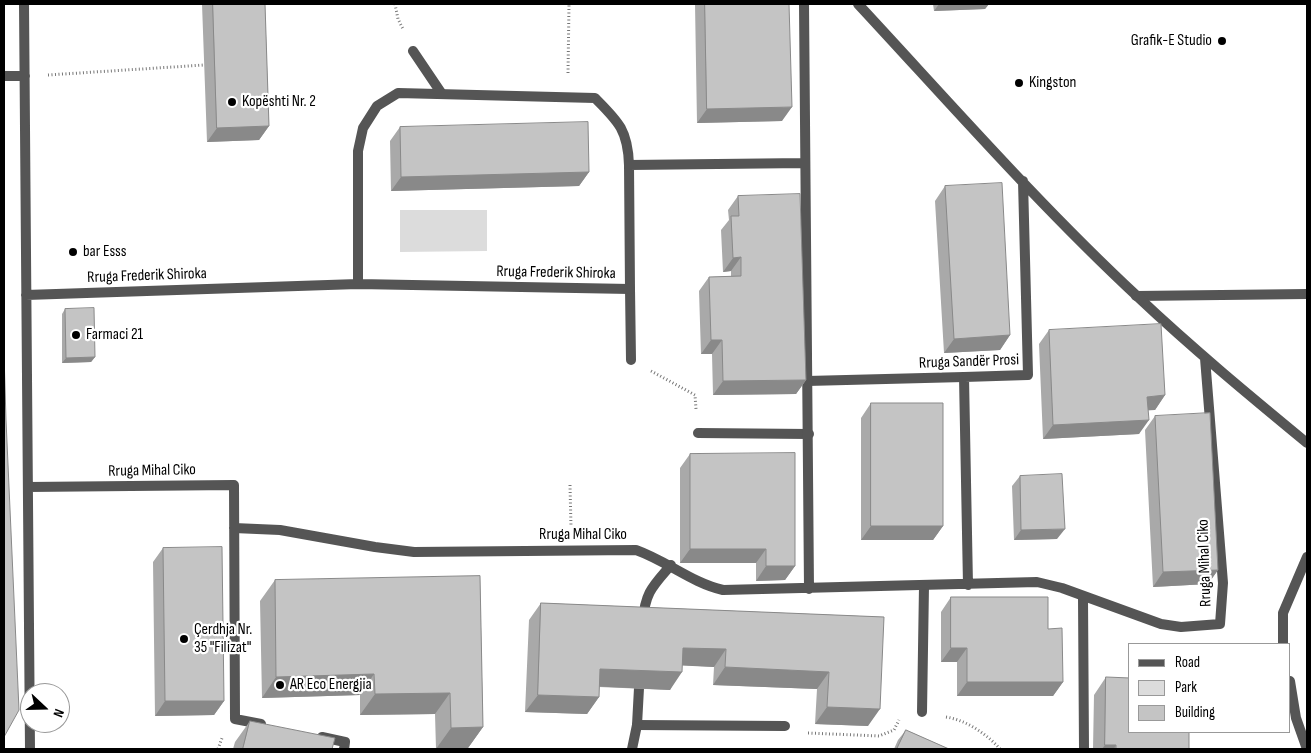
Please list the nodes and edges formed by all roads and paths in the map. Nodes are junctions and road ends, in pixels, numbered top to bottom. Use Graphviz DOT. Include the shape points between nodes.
graph roads {
  1 [pos="24,4"];
  2 [pos="569,4"];
  3 [pos="804,4"];
  4 [pos="858,4"];
  5 [pos="413,50"];
  6 [pos="204,64"];
  7 [pos="51,75"];
  8 [pos="4,76"];
  9 [pos="25,76"];
  10 [pos="442,94"];
  11 [pos="567,97"];
  12 [pos="805,163"];
  13 [pos="629,165"];
  14 [pos="1023,181"];
  15 [pos="358,284"];
  16 [pos="630,289"];
  17 [pos="1307,294"];
  18 [pos="26,295"];
  19 [pos="1136,296"];
  20 [pos="1204,358"];
  21 [pos="631,360"];
  22 [pos="964,377"];
  23 [pos="807,381"];
  24 [pos="698,433"];
  25 [pos="808,434"];
  26 [pos="1307,443"];
  27 [pos="570,485"];
  28 [pos="28,487"];
  29 [pos="234,528"];
  30 [pos="571,550"];
  31 [pos="1307,557"];
  32 [pos="671,565"];
  33 [pos="968,585"];
  34 [pos="924,586"];
  35 [pos="809,589"];
  36 [pos="1083,598"];
  37 [pos="643,625"];
  38 [pos="1284,643"];
  39 [pos="1291,687"];
  40 [pos="639,688"];
  41 [pos="922,712"];
  42 [pos="267,726"];
  43 [pos="637,726"];
  44 [pos="786,726"];
  45 [pos="316,736"];
  46 [pos="30,749"];
  47 [pos="344,749"];
  48 [pos="632,749"];
  49 [pos="1000,749"];
  50 [pos="1084,749"];
  51 [pos="1307,749"];
  1 -- 9 [label="street"];
  2 -- 11 [label="path"];
  3 -- 12 [label="street"];
  4 -- 14 [label="street"];
  5 -- 10 [label="street"];
  6 -- 7 [label="path"];
  8 -- 9 [label="street"];
  9 -- 18 [label="street"];
  10 -- 11 [label="street, Rruga Frederik Shiroka"];
  10 -- 15 [label="street, Rruga Frederik Shiroka" via="398,93 377,106 363,128 358,150"];
  11 -- 13 [label="street, Rruga Frederik Shiroka" via="595,98 619,122 628,146"];
  12 -- 13 [label="street"];
  12 -- 23 [label="street"];
  13 -- 16 [label="street, Rruga Frederik Shiroka"];
  14 -- 19 [label="street"];
  14 -- 22 [label="street, Rruga Sandër Prosi" via="1028,375"];
  15 -- 16 [label="street, Rruga Frederik Shiroka"];
  15 -- 18 [label="street, Rruga Frederik Shiroka"];
  16 -- 21 [label="street"];
  17 -- 19 [label="street"];
  18 -- 28 [label="street"];
  19 -- 20 [label="street"];
  20 -- 26 [label="street"];
  20 -- 36 [label="street, Rruga Mihal Ciko" via="1223,583 1220,624 1181,627 1161,624"];
  21 -- 24 [label="path" via="695,395"];
  22 -- 23 [label="street, Rruga Sandër Prosi"];
  22 -- 33 [label="street"];
  23 -- 25 [label="street"];
  24 -- 25 [label="street"];
  25 -- 35 [label="street"];
  27 -- 30 [label="path"];
  28 -- 29 [label="street, Rruga Mihal Ciko" via="234,485"];
  28 -- 46 [label="street"];
  29 -- 30 [label="street, Rruga Mihal Ciko" via="280,530 414,552"];
  29 -- 42 [label="street, Rruga Mihal Ciko" via="235,719"];
  30 -- 32 [label="street, Rruga Mihal Ciko" via="636,550"];
  31 -- 38 [label="street" via="1283,613"];
  32 -- 35 [label="street, Rruga Mihal Ciko" via="705,586 724,590"];
  32 -- 37 [label="street" via="644,602"];
  33 -- 34 [label="street, Rruga Mihal Ciko"];
  33 -- 36 [label="street, Rruga Mihal Ciko" via="1037,582 1062,588"];
  34 -- 35 [label="street, Rruga Mihal Ciko"];
  34 -- 41 [label="street"];
  36 -- 50 [label="street"];
  39 -- 51 [label="street" via="1296,718"];
  40 -- 43 [label="street"];
  41 -- 44 [label="path" via="903,711 894,730 879,736 812,734"];
  41 -- 49 [label="path" via="957,719 990,738"];
  43 -- 44 [label="street"];
  43 -- 48 [label="street"];
  45 -- 47 [label="street" via="345,742"];
}
